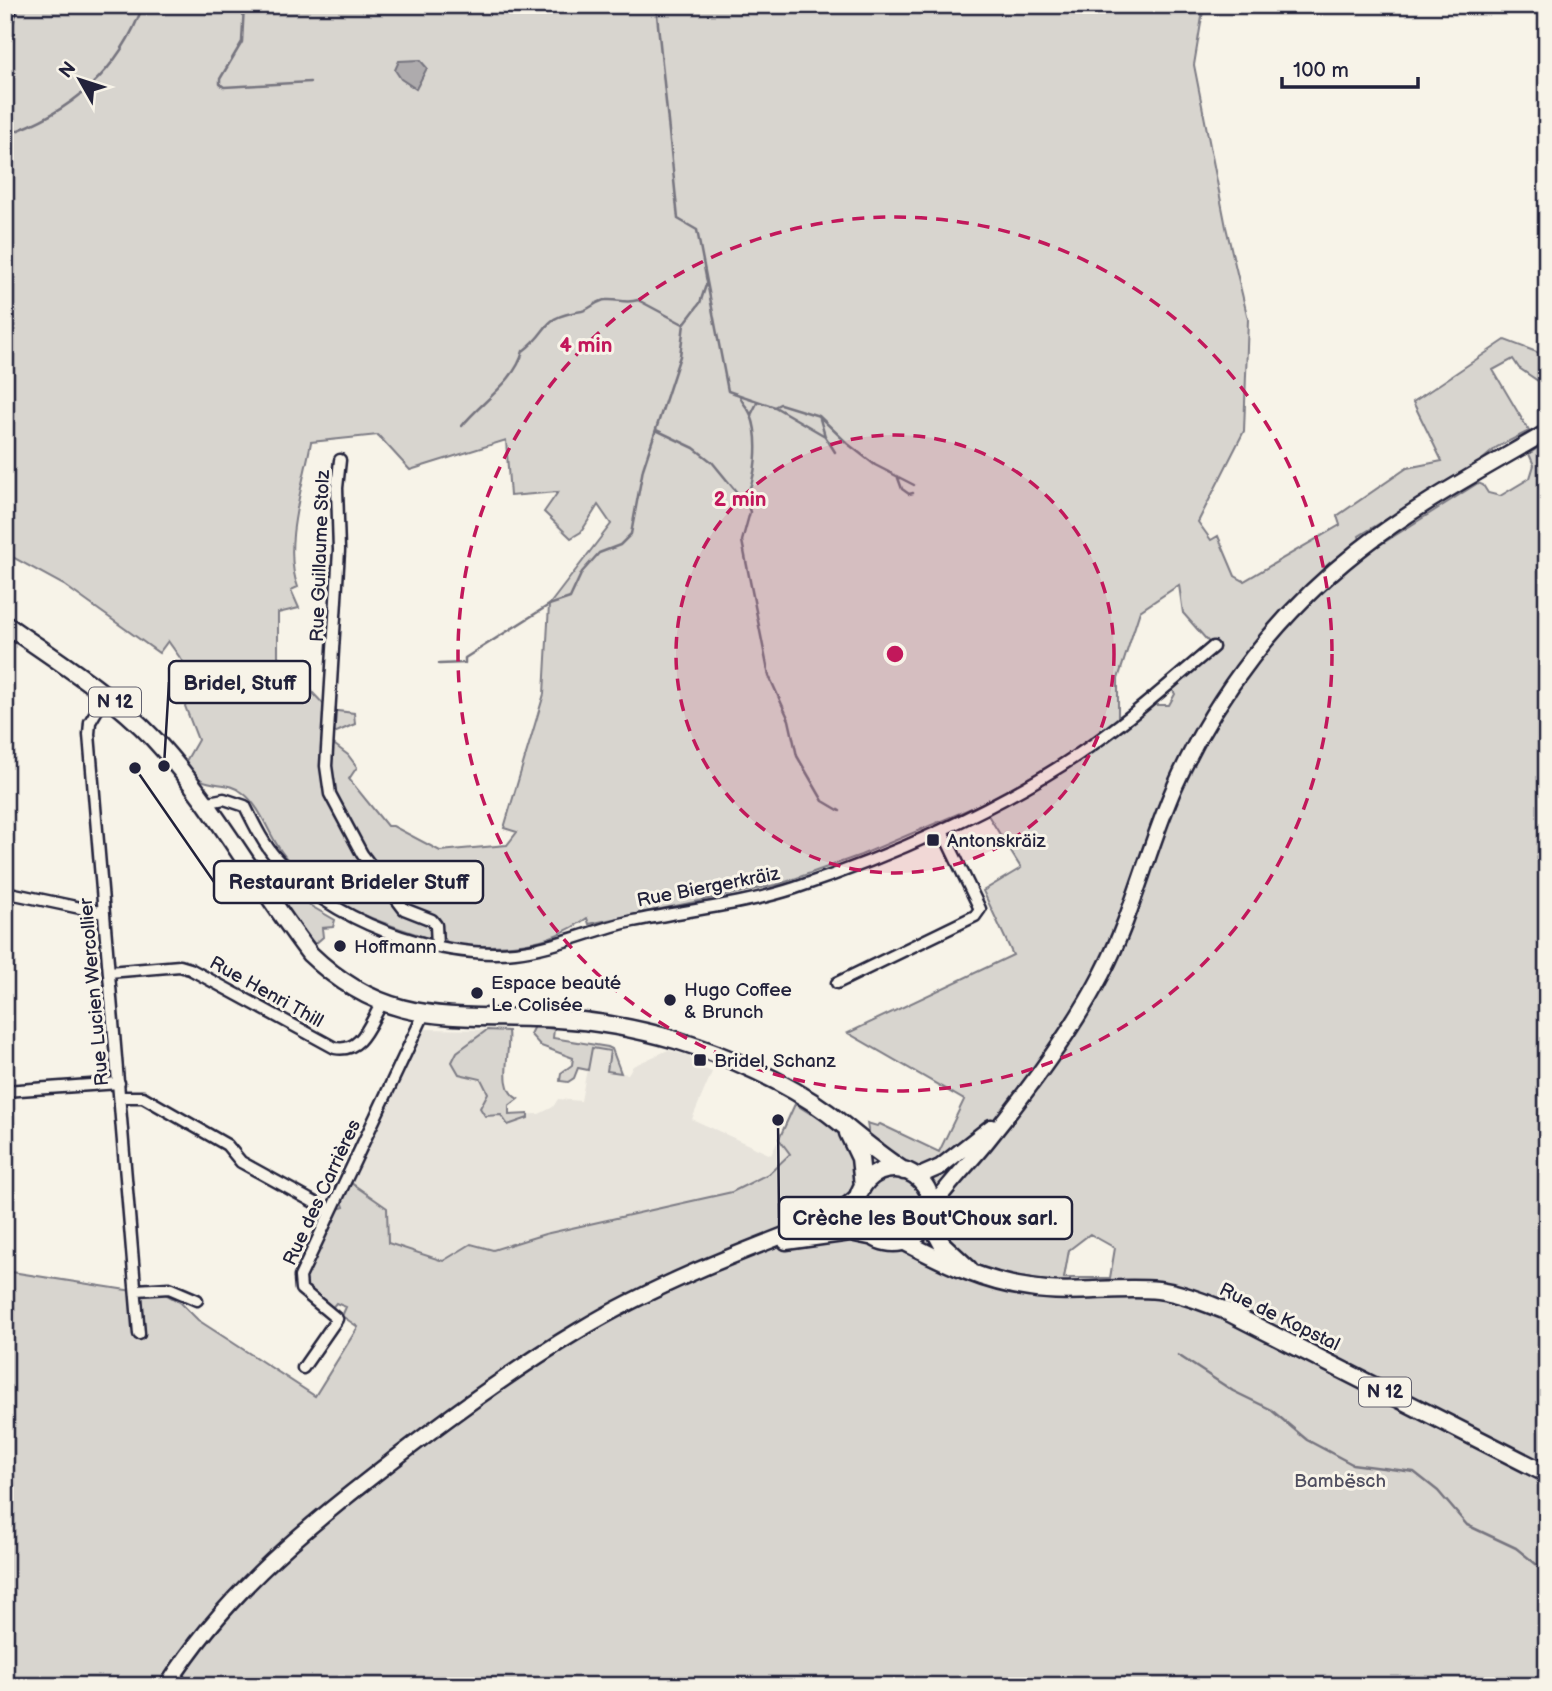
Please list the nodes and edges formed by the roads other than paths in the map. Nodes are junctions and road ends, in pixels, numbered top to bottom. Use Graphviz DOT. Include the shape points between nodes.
graph roads {
  1 [pos="10,5"];
  2 [pos="5,20"];
  3 [pos="1547,432"];
  4 [pos="340,460"];
  5 [pos="5,624"];
  6 [pos="1213,647"];
  7 [pos="106,695"];
  8 [pos="203,803"];
  9 [pos="942,830"];
  10 [pos="5,892"];
  11 [pos="104,913"];
  12 [pos="437,946"];
  13 [pos="109,972"];
  14 [pos="837,983"];
  15 [pos="382,1003"];
  16 [pos="424,1014"];
  17 [pos="118,1083"];
  18 [pos="5,1091"];
  19 [pos="120,1097"];
  20 [pos="1003,1118"];
  21 [pos="847,1131"];
  22 [pos="911,1174"];
  23 [pos="861,1190"];
  24 [pos="330,1211"];
  25 [pos="930,1215"];
  26 [pos="874,1238"];
  27 [pos="905,1242"];
  28 [pos="768,1245"];
  29 [pos="973,1273"];
  30 [pos="137,1290"];
  31 [pos="197,1300"];
  32 [pos="139,1334"];
  33 [pos="303,1368"];
  34 [pos="1547,1474"];
  35 [pos="167,1686"];
  1 -- 2 [label="main road"];
  3 -- 20 [label="main road" via="1391,527 1330,573 1242,670 1174,788 1103,973 1045,1065"];
  4 -- 12 [label="street, Rue Guillaume Stolz" via="339,563 326,766 330,794 362,854 400,904 436,925"];
  5 -- 7 [label="main road, N 12"];
  6 -- 9 [label="street, Rue Biergerkräiz" via="1077,755"];
  7 -- 8 [label="main road, N 12" via="154,739"];
  7 -- 11 [label="street, Rue Lucien Wercollier" via="90,722 89,734"];
  8 -- 12 [label="street, Rue Biergerkräiz" via="224,799 245,806 275,857 343,913"];
  8 -- 15 [label="main road, N 12" via="310,954 330,973"];
  9 -- 12 [label="street, Rue Biergerkräiz" via="795,888 754,899 629,922 518,952"];
  9 -- 14 [label="street" via="980,909 975,916"];
  10 -- 11 [label="street"];
  11 -- 13 [label="street, Rue Lucien Wercollier"];
  13 -- 15 [label="street, Rue Henri Thill" via="190,969 348,1051 356,1047"];
  13 -- 17 [label="street, Rue Lucien Wercollier"];
  15 -- 16 [label="main road, N 12"];
  16 -- 21 [label="main road, N 12" via="559,1019 655,1034 702,1048 787,1088"];
  16 -- 24 [label="street, Rue des Carrières"];
  17 -- 18 [label="street"];
  17 -- 19 [label="street, Rue Lucien Wercollier"];
  19 -- 24 [label="street" via="144,1097 227,1145 241,1162"];
  19 -- 30 [label="street, Rue Lucien Wercollier"];
  20 -- 22 [label="main road" via="940,1167"];
  20 -- 25 [label="main road"];
  21 -- 22 [label="main road, N 12"];
  21 -- 23 [label="main road, N 12" via="860,1158"];
  22 -- 23 [label="main road" via="881,1171"];
  22 -- 25 [label="main road" via="928,1191"];
  23 -- 26 [label="main road" via="857,1205 861,1223"];
  23 -- 28 [label="main road" via="834,1216"];
  24 -- 33 [label="street, Rue des Carrières" via="299,1283 307,1297 337,1319"];
  25 -- 27 [label="main road" via="915,1237"];
  25 -- 29 [label="main road, Rue de Kopstal / N 12" via="942,1244"];
  26 -- 27 [label="main road"];
  26 -- 28 [label="main road" via="850,1233"];
  27 -- 29 [label="main road, Rue de Kopstal / N 12"];
  28 -- 35 [label="main road" via="578,1330 472,1401 267,1563 209,1625"];
  29 -- 34 [label="main road, Rue de Kopstal / N 12" via="1030,1289 1159,1290 1194,1298"];
  30 -- 31 [label="street" via="169,1288"];
  30 -- 32 [label="street, Rue Lucien Wercollier"];
}
